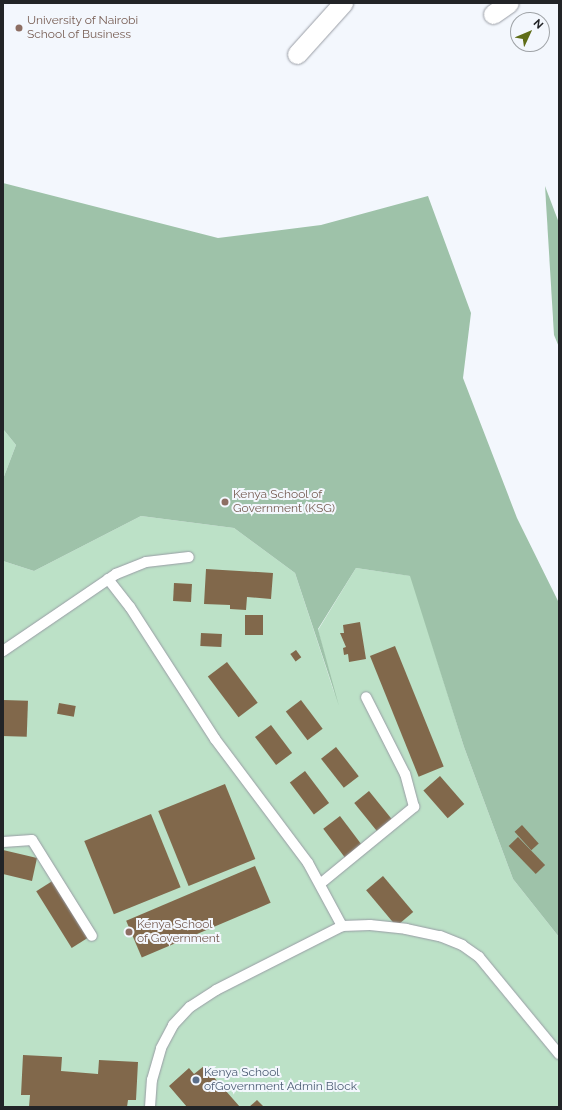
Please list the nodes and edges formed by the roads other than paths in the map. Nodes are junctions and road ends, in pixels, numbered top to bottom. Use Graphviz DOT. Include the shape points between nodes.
graph roads {
  1 [pos="344,3"];
  2 [pos="509,3"];
  3 [pos="493,14"];
  4 [pos="298,54"];
  5 [pos="189,557"];
  6 [pos="108,579"];
  7 [pos="3,651"];
  8 [pos="366,697"];
  9 [pos="3,842"];
  10 [pos="320,884"];
  11 [pos="342,926"];
  12 [pos="92,936"];
  13 [pos="559,1054"];
  14 [pos="150,1107"];
  1 -- 4 [label="street"];
  2 -- 3 [label="street"];
  5 -- 6 [label="lane" via="146,562"];
  6 -- 7 [label="lane"];
  6 -- 10 [label="lane" via="130,607 215,739 272,813"];
  8 -- 10 [label="lane" via="405,774 414,806"];
  9 -- 12 [label="lane" via="32,840"];
  10 -- 11 [label="lane"];
  11 -- 13 [label="lane" via="370,924 406,929 440,936 462,944 479,957"];
  11 -- 14 [label="lane" via="216,990 190,1007 173,1025 161,1048 152,1080"];
}
